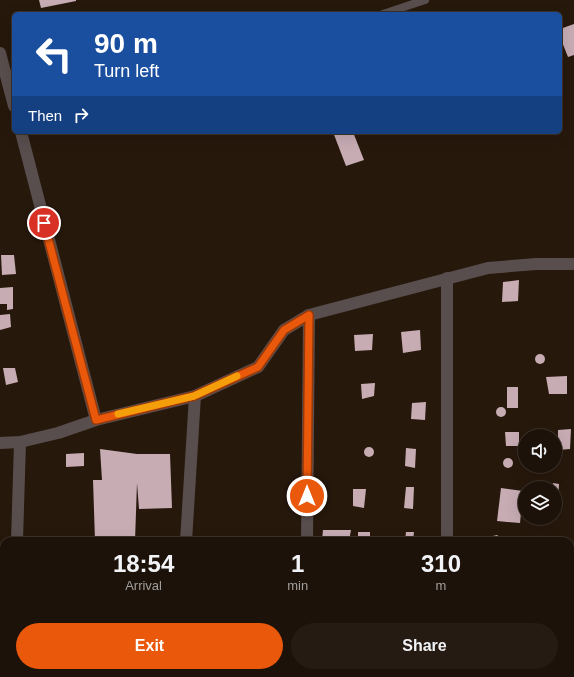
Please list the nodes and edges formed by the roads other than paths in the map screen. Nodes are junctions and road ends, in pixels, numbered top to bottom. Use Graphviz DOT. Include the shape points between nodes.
graph roads {
  1 [pos="425,0"];
  2 [pos="389,12"];
  3 [pos="0,53"];
  4 [pos="12,98"];
  5 [pos="22,134"];
  6 [pos="574,264"];
  7 [pos="447,278"];
  8 [pos="309,315"];
  9 [pos="194,396"];
  10 [pos="96,420"];
  11 [pos="20,442"];
  12 [pos="0,443"];
  13 [pos="17,537"];
  14 [pos="186,537"];
  15 [pos="307,537"];
  16 [pos="447,537"];
  1 -- 2 [label="lane"];
  3 -- 4 [label="street"];
  5 -- 10 [label="street"];
  6 -- 7 [label="street" via="488,268"];
  7 -- 8 [label="street"];
  7 -- 16 [label="street"];
  8 -- 9 [label="street" via="284,330 258,367"];
  8 -- 15 [label="street"];
  9 -- 10 [label="street"];
  9 -- 14 [label="street"];
  10 -- 11 [label="street"];
  11 -- 12 [label="street"];
  11 -- 13 [label="street"];
}
